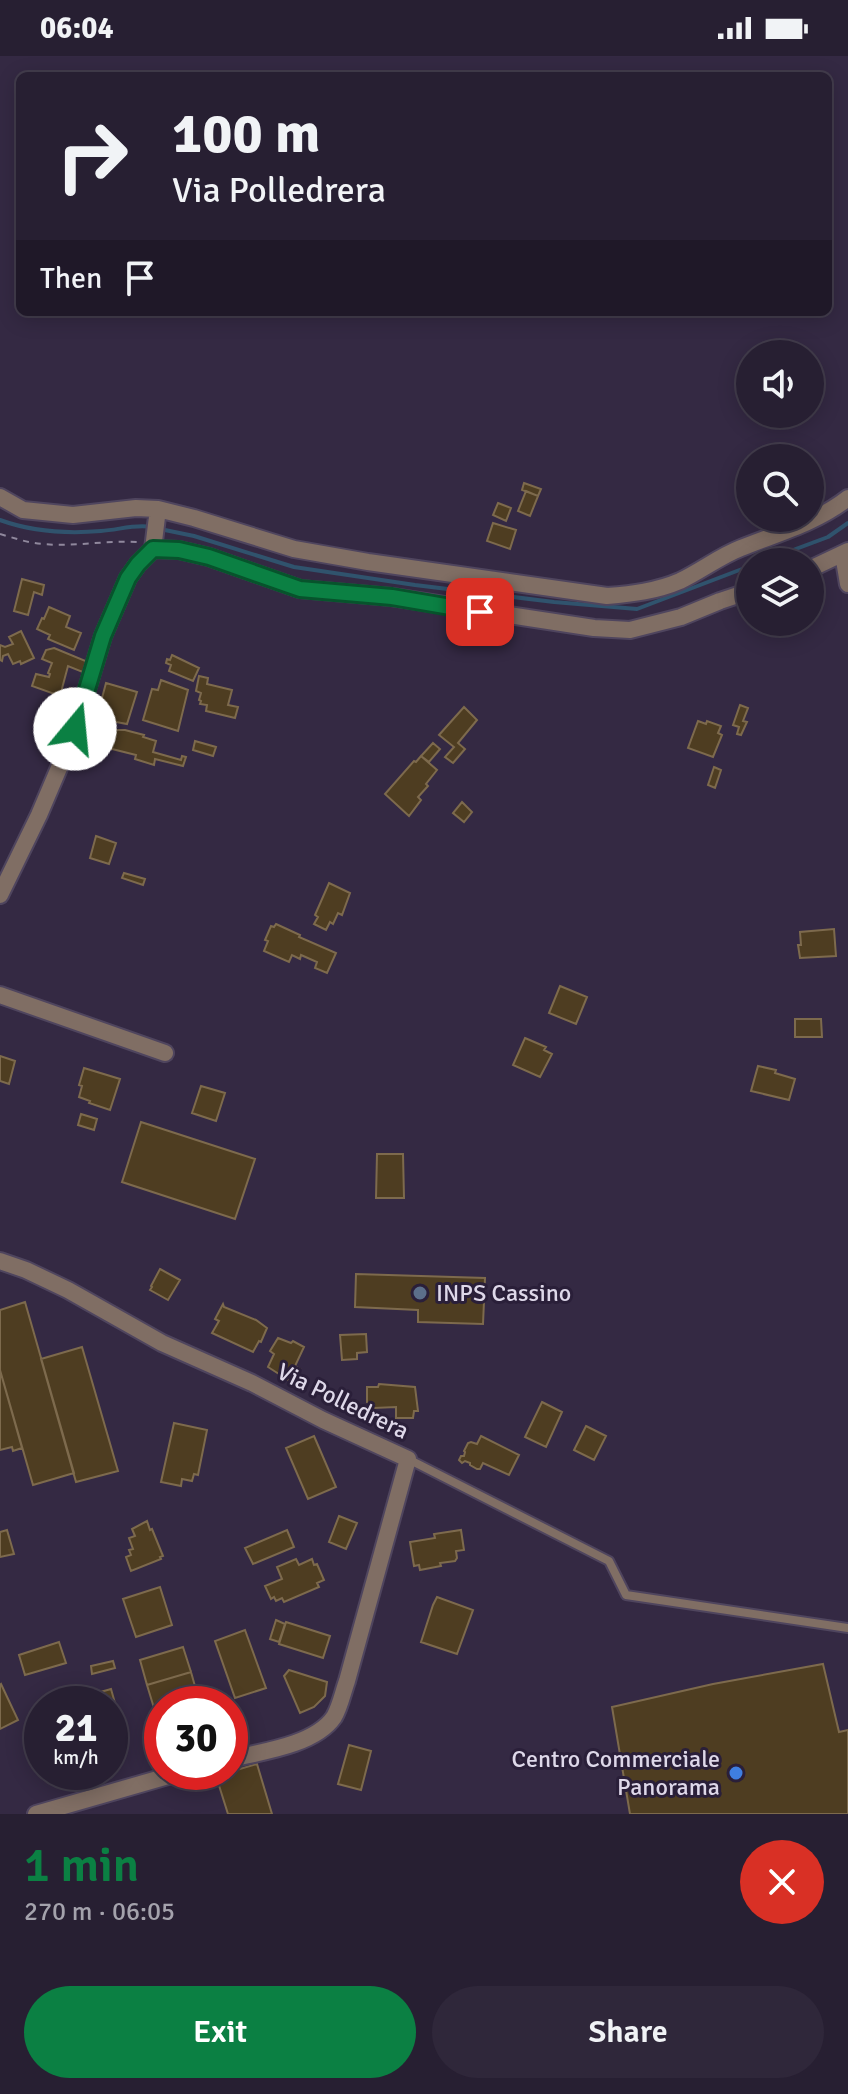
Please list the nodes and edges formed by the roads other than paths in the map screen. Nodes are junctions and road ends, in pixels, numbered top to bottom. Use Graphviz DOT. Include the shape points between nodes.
graph roads {
  1 [pos="0,497"];
  2 [pos="848,498"];
  3 [pos="157,511"];
  4 [pos="153,545"];
  5 [pos="845,552"];
  6 [pos="824,562"];
  7 [pos="848,584"];
  8 [pos="736,596"];
  9 [pos="0,895"];
  10 [pos="0,995"];
  11 [pos="165,1053"];
  12 [pos="0,1261"];
  13 [pos="408,1459"];
  14 [pos="848,1628"];
  15 [pos="248,1754"];
  16 [pos="144,1783"];
  17 [pos="36,1814"];
  1 -- 3 [label="street" via="23,510 73,515"];
  2 -- 3 [label="street" via="823,515 737,549 680,581 607,596 294,549"];
  3 -- 4 [label="street"];
  4 -- 8 [label="street" via="209,557 300,589 392,597 594,628 630,630"];
  4 -- 9 [label="street" via="128,578 103,636 75,729"];
  5 -- 6 [label="street"];
  5 -- 7 [label="street"];
  10 -- 11 [label="street"];
  12 -- 13 [label="street, Via Polledrera"];
  13 -- 14 [label="lane" via="609,1561 626,1595"];
  13 -- 15 [label="street, Via Polledrera" via="334,1716 308,1738"];
  16 -- 17 [label="street"];
}
